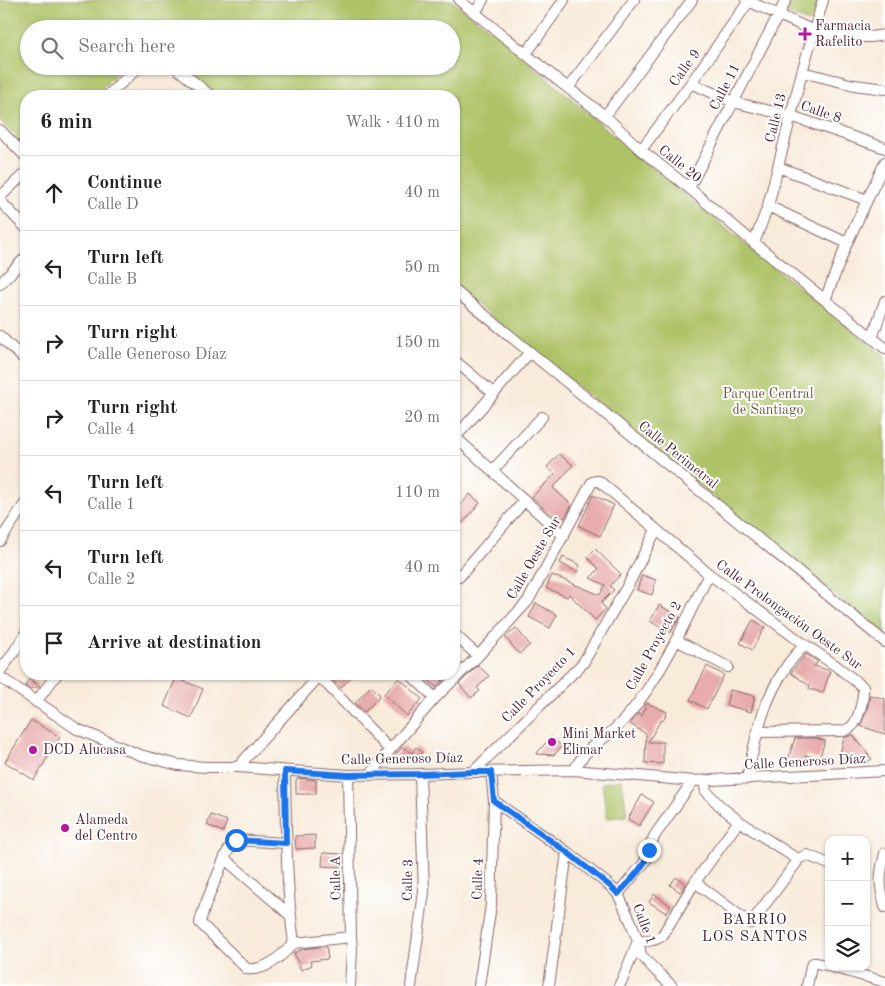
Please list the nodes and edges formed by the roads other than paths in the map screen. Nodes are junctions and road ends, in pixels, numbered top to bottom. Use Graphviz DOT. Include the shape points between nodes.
graph roads {
  1 [pos="459,0"];
  2 [pos="484,0"];
  3 [pos="634,0"];
  4 [pos="692,0"];
  5 [pos="786,0"];
  6 [pos="822,0"];
  7 [pos="561,1"];
  8 [pos="748,1"];
  9 [pos="475,14"];
  10 [pos="778,15"];
  11 [pos="814,31"];
  12 [pos="885,36"];
  13 [pos="526,54"];
  14 [pos="802,72"];
  15 [pos="130,75"];
  16 [pos="185,75"];
  17 [pos="691,83"];
  18 [pos="568,88"];
  19 [pos="885,89"];
  20 [pos="114,90"];
  21 [pos="204,90"];
  22 [pos="733,102"];
  23 [pos="605,116"];
  24 [pos="791,116"];
  25 [pos="0,130"];
  26 [pos="885,148"];
  27 [pos="641,150"];
  28 [pos="20,151"];
  29 [pos="885,162"];
  30 [pos="778,167"];
  31 [pos="20,178"];
  32 [pos="689,188"];
  33 [pos="0,199"];
  34 [pos="867,200"];
  35 [pos="768,206"];
  36 [pos="20,221"];
  37 [pos="754,243"];
  38 [pos="846,243"];
  39 [pos="20,263"];
  40 [pos="0,284"];
  41 [pos="460,299"];
  42 [pos="825,300"];
  43 [pos="885,301"];
  44 [pos="0,336"];
  45 [pos="880,342"];
  46 [pos="530,352"];
  47 [pos="20,355"];
  48 [pos="460,365"];
  49 [pos="493,394"];
  50 [pos="542,417"];
  51 [pos="460,431"];
  52 [pos="460,443"];
  53 [pos="492,470"];
  54 [pos="592,482"];
  55 [pos="525,500"];
  56 [pos="20,511"];
  57 [pos="656,530"];
  58 [pos="564,536"];
  59 [pos="0,541"];
  60 [pos="709,574"];
  61 [pos="460,575"];
  62 [pos="460,640"];
  63 [pos="676,640"];
  64 [pos="20,642"];
  65 [pos="885,642"];
  66 [pos="804,644"];
  67 [pos="478,656"];
  68 [pos="728,667"];
  69 [pos="0,671"];
  70 [pos="460,674"];
  71 [pos="0,678"];
  72 [pos="52,680"];
  73 [pos="316,680"];
  74 [pos="325,680"];
  75 [pos="416,680"];
  76 [pos="453,680"];
  77 [pos="435,698"];
  78 [pos="36,702"];
  79 [pos="758,732"];
  80 [pos="390,750"];
  81 [pos="238,767"];
  82 [pos="574,770"];
  83 [pos="285,771"];
  84 [pos="885,771"];
  85 [pos="473,772"];
  86 [pos="491,772"];
  87 [pos="371,774"];
  88 [pos="420,774"];
  89 [pos="348,775"];
  90 [pos="746,779"];
  91 [pos="705,781"];
  92 [pos="693,782"];
  93 [pos="494,801"];
  94 [pos="739,821"];
  95 [pos="286,843"];
  96 [pos="567,852"];
  97 [pos="885,853"];
  98 [pos="225,859"];
  99 [pos="797,859"];
  100 [pos="825,863"];
  101 [pos="695,882"];
  102 [pos="618,894"];
  103 [pos="885,907"];
  104 [pos="290,915"];
  105 [pos="351,937"];
  106 [pos="638,941"];
  107 [pos="294,943"];
  108 [pos="825,965"];
  109 [pos="845,971"];
  110 [pos="885,982"];
  111 [pos="348,984"];
  112 [pos="411,986"];
  113 [pos="479,986"];
  114 [pos="549,986"];
  115 [pos="619,986"];
  116 [pos="672,986"];
  117 [pos="807,986"];
  1 -- 9 [label="street, Calle 20"];
  2 -- 9 [label="street"];
  3 -- 18 [label="street"];
  4 -- 23 [label="street"];
  5 -- 10 [label="street, Calle 11"];
  6 -- 11 [label="street, Calle 13"];
  7 -- 13 [label="street"];
  8 -- 10 [label="street"];
  8 -- 17 [label="street, Calle 9"];
  9 -- 13 [label="street, Calle 20"];
  10 -- 11 [label="street"];
  10 -- 22 [label="street, Calle 11"];
  11 -- 12 [label="street" via="835,36"];
  11 -- 14 [label="street, Calle 13"];
  13 -- 18 [label="street, Calle 20"];
  14 -- 19 [label="street"];
  14 -- 24 [label="street, Calle 13"];
  15 -- 20 [label="street"];
  16 -- 21 [label="street"];
  17 -- 22 [label="street, Calle 8"];
  17 -- 27 [label="street, Calle 9"];
  18 -- 23 [label="street, Calle 20"];
  22 -- 24 [label="street, Calle 8"];
  22 -- 32 [label="street, Calle 11"];
  23 -- 27 [label="street, Calle 20"];
  24 -- 26 [label="street, Calle 8"];
  24 -- 30 [label="street, Calle 13"];
  25 -- 28 [label="street"];
  27 -- 32 [label="street, Calle 20"];
  29 -- 34 [label="street"];
  30 -- 34 [label="street"];
  30 -- 35 [label="street, Calle 13"];
  31 -- 33 [label="street"];
  32 -- 37 [label="street, Calle 20"];
  33 -- 36 [label="street"];
  34 -- 38 [label="street"];
  35 -- 37 [label="street, Calle 13"];
  35 -- 38 [label="street"];
  37 -- 42 [label="street, Calle 20"];
  38 -- 42 [label="street"];
  39 -- 40 [label="street"];
  41 -- 46 [label="street, Calle Perimetral"];
  42 -- 45 [label="street, Calle 20"];
  43 -- 45 [label="street"];
  44 -- 47 [label="street"];
  46 -- 49 [label="street"];
  46 -- 65 [label="street, Calle Perimetral"];
  48 -- 49 [label="street"];
  49 -- 51 [label="street"];
  50 -- 53 [label="street"];
  52 -- 53 [label="street"];
  53 -- 55 [label="street"];
  54 -- 57 [label="street, Calle Prolongación Oeste Sur" via="599,482"];
  54 -- 58 [label="street, Calle Oeste Sur"];
  55 -- 58 [label="street"];
  55 -- 61 [label="street"];
  56 -- 59 [label="street"];
  57 -- 60 [label="street, Calle Prolongación Oeste Sur"];
  57 -- 85 [label="street, Calle Proyecto 1" via="582,663"];
  58 -- 67 [label="street, Calle Oeste Sur" via="528,601"];
  60 -- 63 [label="street, Calle Proyecto 2"];
  60 -- 66 [label="street, Calle Prolongación Oeste Sur"];
  62 -- 67 [label="street"];
  63 -- 68 [label="street"];
  63 -- 82 [label="street, Calle Proyecto 2" via="636,705 612,731 589,749"];
  64 -- 69 [label="street"];
  66 -- 79 [label="street" via="771,691"];
  66 -- 79 [label="street, Calle Prolongación Oeste Sur" via="863,687 856,721 844,731"];
  67 -- 70 [label="street, Calle Oeste Sur"];
  71 -- 78 [label="street, Calle Generoso Díaz"];
  72 -- 78 [label="street"];
  73 -- 81 [label="street"];
  74 -- 80 [label="street"];
  75 -- 77 [label="street"];
  76 -- 77 [label="street, Calle Oeste Sur"];
  77 -- 80 [label="street, Calle Oeste Sur"];
  78 -- 81 [label="street, Calle Generoso Díaz" via="77,729 140,754 178,765"];
  79 -- 90 [label="street"];
  80 -- 87 [label="street, Calle Oeste Sur"];
  81 -- 83 [label="street, Calle Generoso Díaz"];
  82 -- 86 [label="street, Calle Generoso Díaz"];
  82 -- 92 [label="street, Calle Generoso Díaz"];
  83 -- 89 [label="street, Calle Generoso Díaz"];
  83 -- 95 [label="street"];
  84 -- 90 [label="street, Calle Generoso Díaz"];
  85 -- 86 [label="street, Calle Generoso Díaz"];
  85 -- 88 [label="street, Calle Generoso Díaz"];
  86 -- 93 [label="street, Calle 4"];
  87 -- 88 [label="street, Calle Generoso Díaz"];
  87 -- 89 [label="street, Calle Generoso Díaz"];
  88 -- 112 [label="street, Calle 3" via="424,892"];
  89 -- 105 [label="street, Calle A"];
  90 -- 91 [label="street, Calle Generoso Díaz"];
  91 -- 92 [label="street, Calle Generoso Díaz"];
  91 -- 94 [label="street" via="706,791"];
  92 -- 102 [label="street" via="655,835 644,863"];
  93 -- 96 [label="street, Calle 1"];
  93 -- 113 [label="street, Calle 4" via="491,905"];
  94 -- 99 [label="street"];
  94 -- 101 [label="street"];
  95 -- 98 [label="street" via="236,840"];
  95 -- 104 [label="street"];
  96 -- 102 [label="street, Calle 1"];
  96 -- 114 [label="street"];
  97 -- 103 [label="street" via="880,887"];
  98 -- 104 [label="street"];
  98 -- 107 [label="street" via="200,923 247,969 270,965"];
  99 -- 100 [label="street" via="806,856"];
  99 -- 101 [label="street" via="751,923"];
  101 -- 106 [label="street" via="662,936 657,940"];
  102 -- 106 [label="street, Calle 1"];
  104 -- 107 [label="street"];
  105 -- 107 [label="street"];
  105 -- 111 [label="street, Calle A"];
  106 -- 115 [label="street"];
  106 -- 116 [label="street, Calle 1" via="641,955"];
  108 -- 117 [label="street" via="817,963 811,966"];
  109 -- 110 [label="street"];
}
